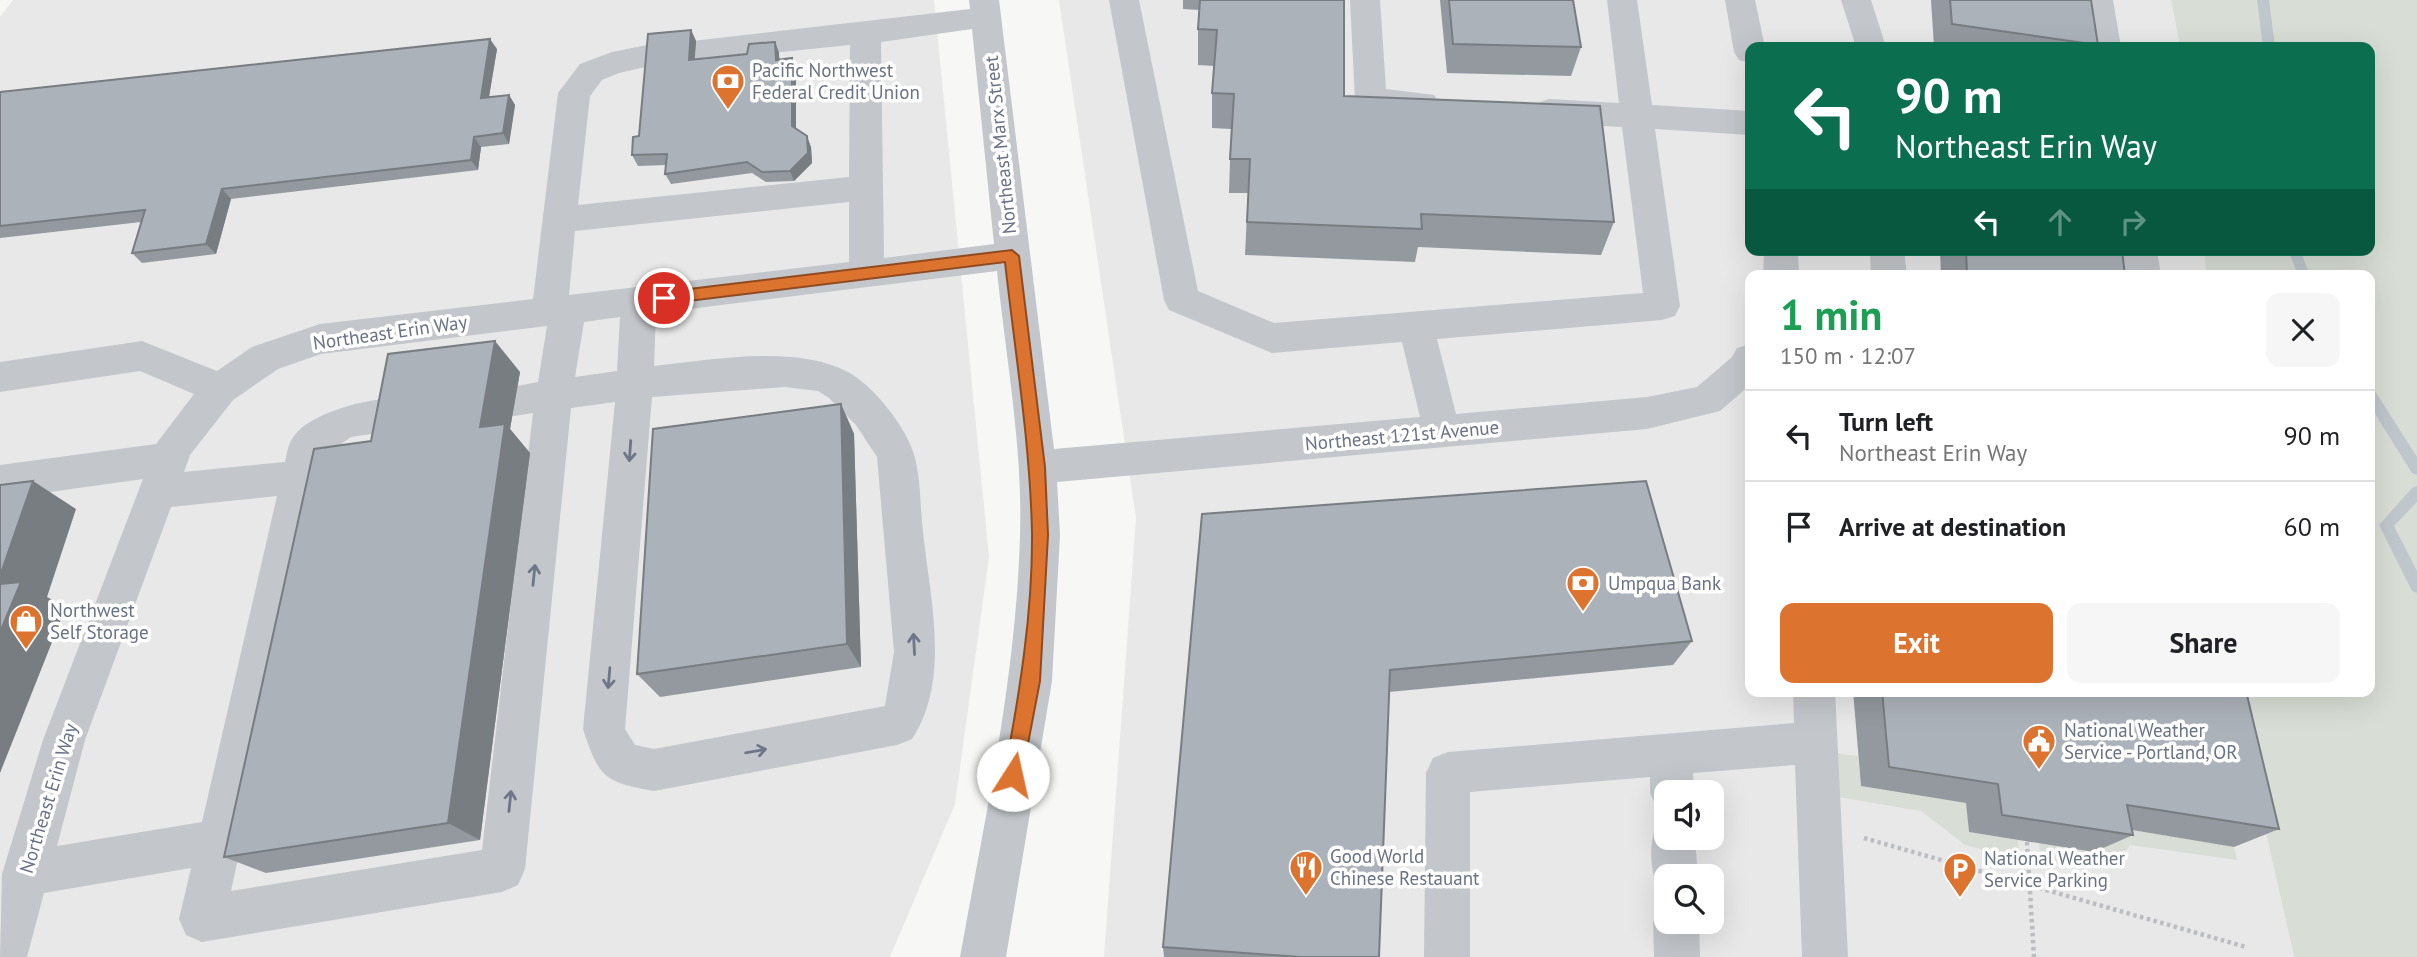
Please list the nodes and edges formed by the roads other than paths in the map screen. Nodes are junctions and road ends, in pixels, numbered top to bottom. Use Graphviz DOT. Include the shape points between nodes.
graph roads {
  1 [pos="1124,0"];
  2 [pos="1365,0"];
  3 [pos="1622,0"];
  4 [pos="1740,0"];
  5 [pos="1856,0"];
  6 [pos="2098,0"];
  7 [pos="985,8"];
  8 [pos="865,33"];
  9 [pos="1748,42"];
  10 [pos="1869,42"];
  11 [pos="2105,42"];
  12 [pos="695,50"];
  13 [pos="652,55"];
  14 [pos="1451,105"];
  15 [pos="1517,109"];
  16 [pos="1637,117"];
  17 [pos="1745,123"];
  18 [pos="866,188"];
  19 [pos="560,220"];
  20 [pos="1012,256"];
  21 [pos="867,273"];
  22 [pos="639,301"];
  23 [pos="558,310"];
  24 [pos="1416,326"];
  25 [pos="1745,369"];
  26 [pos="0,377"];
  27 [pos="632,383"];
  28 [pos="220,389"];
  29 [pos="554,395"];
  30 [pos="514,400"];
  31 [pos="411,411"];
  32 [pos="1442,432"];
  33 [pos="1037,467"];
  34 [pos="163,476"];
  35 [pos="301,477"];
  36 [pos="0,482"];
  37 [pos="1814,697"];
  38 [pos="1816,742"];
  39 [pos="1671,773"];
  40 [pos="220,841"];
  41 [pos="25,874"];
  42 [pos="1676,934"];
  43 [pos="4,957"];
  44 [pos="983,957"];
  45 [pos="1447,957"];
  46 [pos="1677,957"];
  47 [pos="1825,957"];
  1 -- 24 [label="street" via="1182,300 1272,338"];
  2 -- 14 [label="street" via="1371,99"];
  3 -- 16 [label="street"];
  4 -- 9 [label="street"];
  5 -- 10 [label="street"];
  6 -- 11 [label="street"];
  7 -- 8 [label="street"];
  7 -- 20 [label="street, Northeast Marx Street"];
  8 -- 12 [label="street"];
  8 -- 18 [label="street"];
  13 -- 19 [label="street" via="591,72 574,93"];
  15 -- 16 [label="street"];
  16 -- 17 [label="street"];
  16 -- 24 [label="street" via="1662,306"];
  18 -- 19 [label="street"];
  18 -- 21 [label="street"];
  19 -- 23 [label="street"];
  20 -- 21 [label="street, Northeast Erin Way"];
  20 -- 33 [label="street, Northeast Marx Street"];
  21 -- 22 [label="street, Northeast Erin Way"];
  22 -- 23 [label="street, Northeast Erin Way"];
  22 -- 27 [label="street"];
  23 -- 28 [label="street, Northeast Erin Way" via="320,339 265,358"];
  23 -- 29 [label="street"];
  24 -- 32 [label="street"];
  25 -- 32 [label="street, Northeast 121st Avenue" via="1707,400 1647,414"];
  26 -- 28 [label="street" via="142,356"];
  27 -- 27 [label="street, one-way" via="631,446 604,729 622,764 654,770 897,725 905,713 915,652 896,457 888,438 863,406 833,382 810,375 778,372"];
  27 -- 29 [label="street"];
  28 -- 34 [label="street, Northeast Erin Way" via="174,447"];
  29 -- 30 [label="street"];
  40 -- 29 [label="street, one-way" via="202,919 502,869"];
  31 -- 35 [label="street" via="343,422 308,446"];
  32 -- 33 [label="street, Northeast 121st Avenue"];
  33 -- 44 [label="street, Northeast Marx Street" via="1040,535 1031,681"];
  34 -- 35 [label="street"];
  34 -- 36 [label="street"];
  34 -- 41 [label="street, Northeast Erin Way" via="64,740"];
  35 -- 40 [label="street"];
  37 -- 38 [label="street"];
  38 -- 39 [label="street"];
  38 -- 47 [label="street"];
  39 -- 45 [label="street" via="1448,773"];
  40 -- 41 [label="street"];
  41 -- 43 [label="street, Northeast Erin Way"];
  42 -- 46 [label="street"];
}
